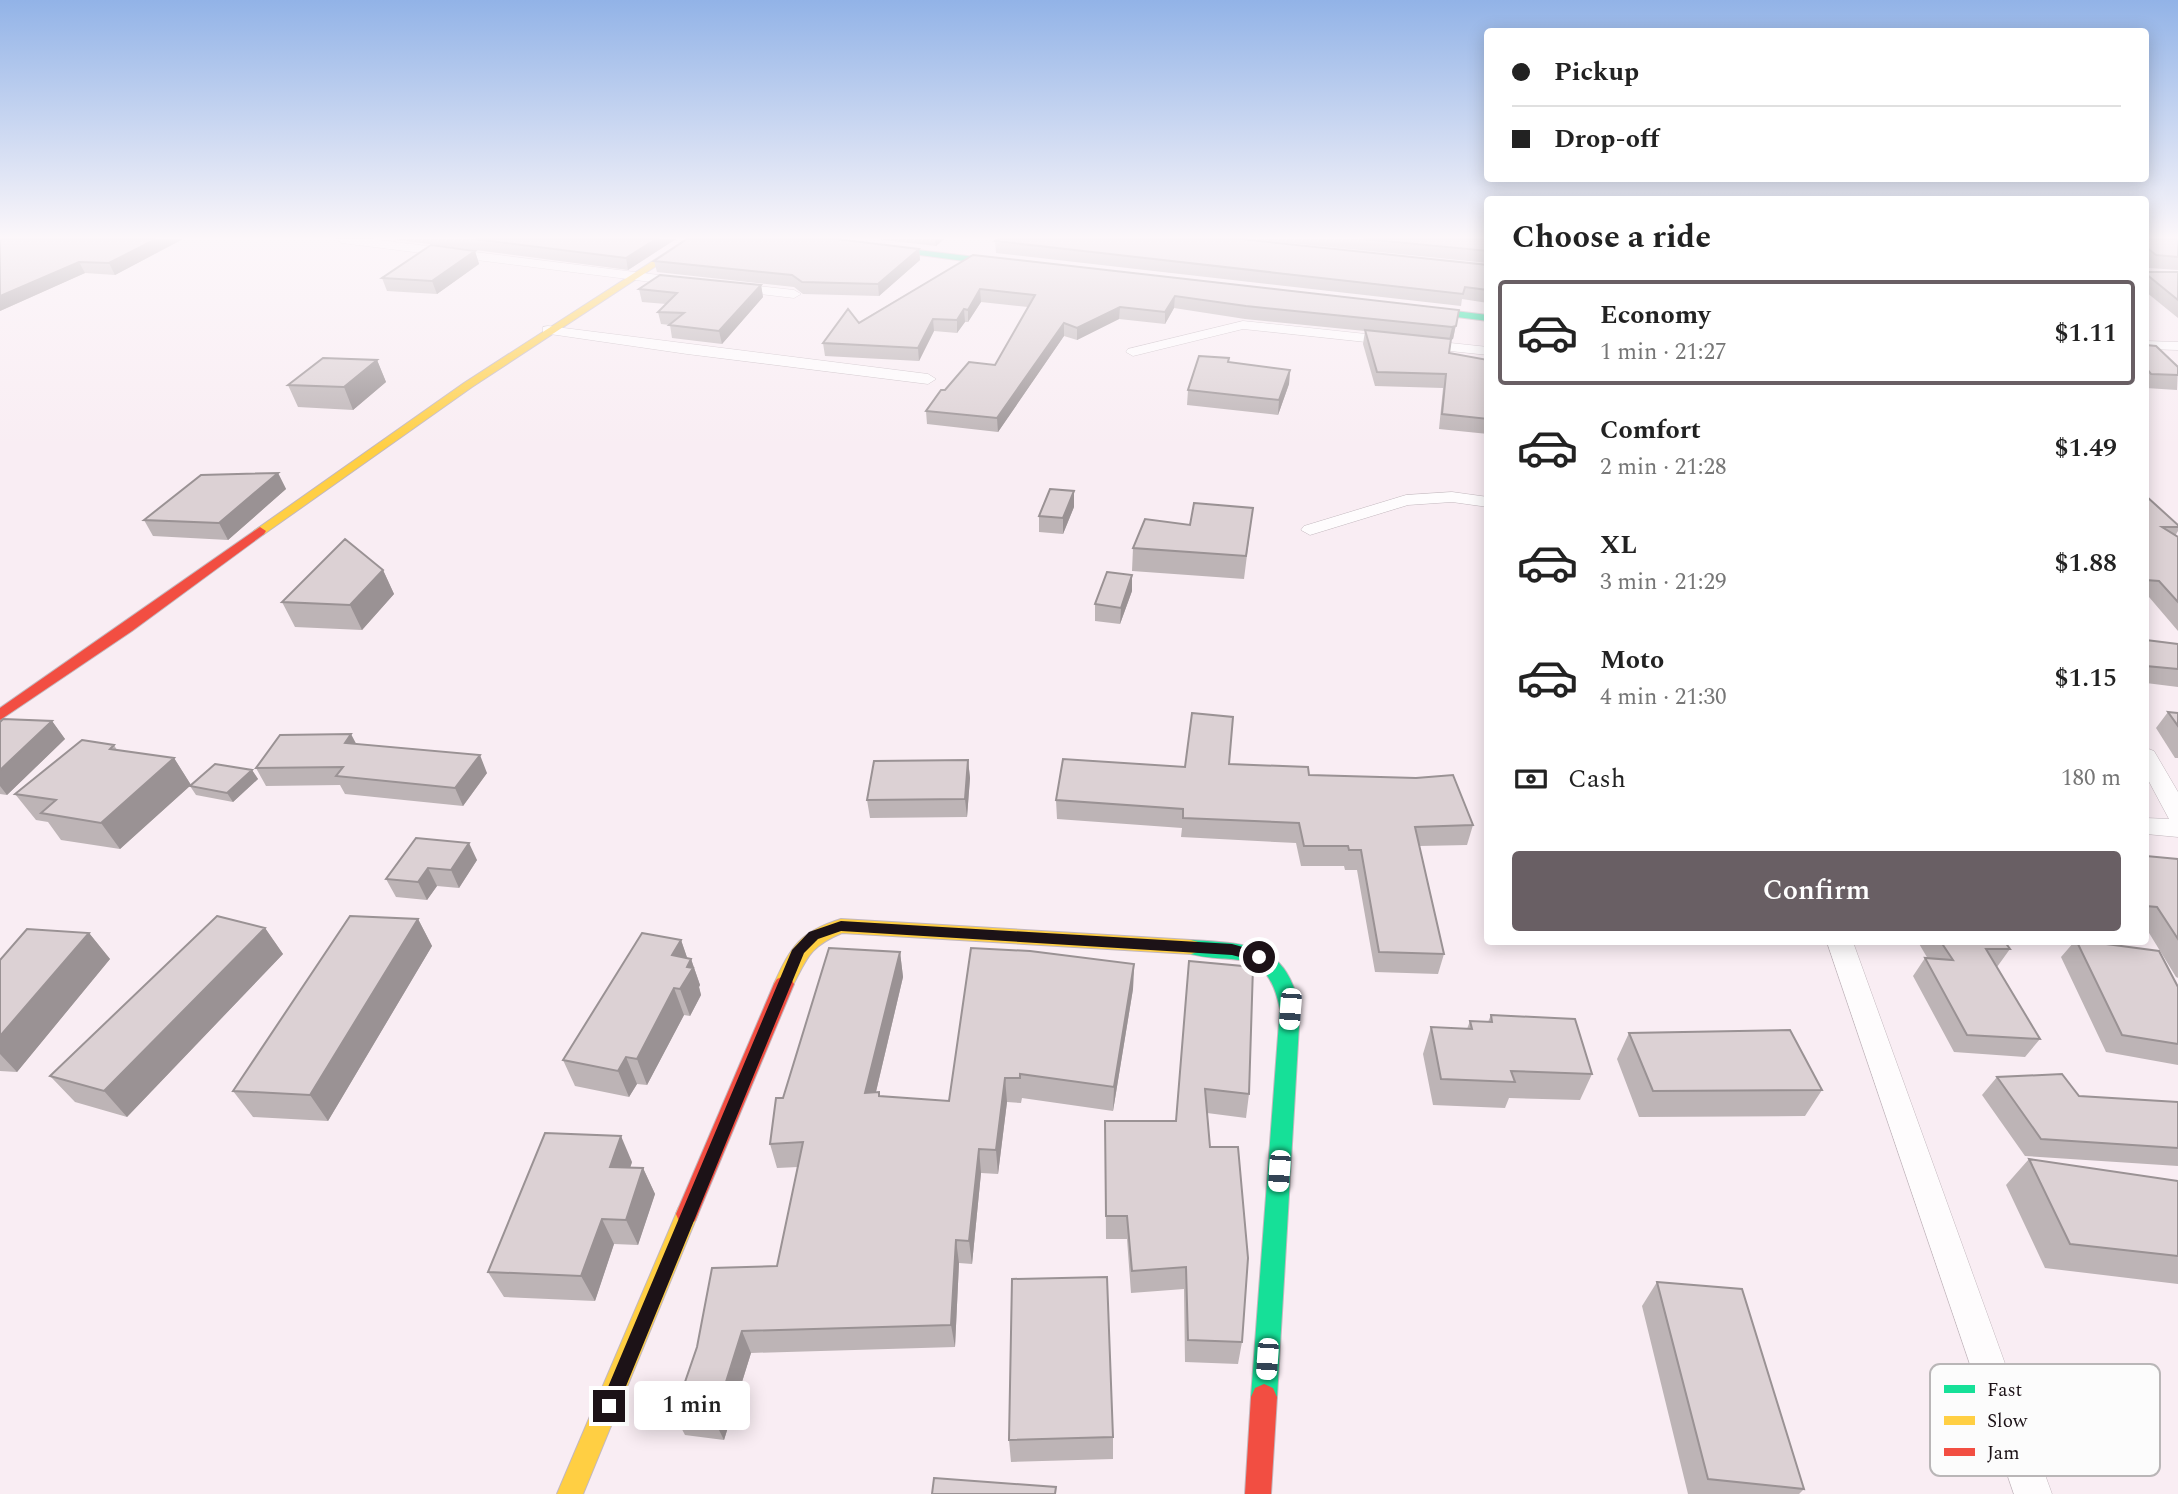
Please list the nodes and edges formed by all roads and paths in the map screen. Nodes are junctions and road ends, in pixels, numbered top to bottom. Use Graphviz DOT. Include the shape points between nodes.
graph roads {
  1 [pos="582,309"];
  2 [pos="1407,309"];
  3 [pos="1484,318"];
  4 [pos="548,330"];
  5 [pos="2149,345"];
  6 [pos="2178,346"];
  7 [pos="1484,351"];
  8 [pos="1133,352"];
  9 [pos="929,379"];
  10 [pos="1484,501"];
  11 [pos="1310,530"];
  12 [pos="0,715"];
  13 [pos="2149,761"];
  14 [pos="2178,813"];
  15 [pos="2149,825"];
  16 [pos="2178,828"];
  17 [pos="1841,945"];
  18 [pos="1988,1364"];
  19 [pos="2027,1476"];
  20 [pos="570,1494"];
  21 [pos="1258,1494"];
  22 [pos="2033,1494"];
  1 -- 4 [label="street"];
  2 -- 3 [label="street"];
  4 -- 9 [label="street"];
  4 -- 12 [label="street"];
  5 -- 6 [label="street"];
  7 -- 8 [label="street" via="1243,325"];
  10 -- 11 [label="street" via="1452,497 1406,500"];
  13 -- 14 [label="street"];
  15 -- 16 [label="street"];
  17 -- 18 [label="street"];
  19 -- 22 [label="street"];
  20 -- 21 [label="street" via="799,950 814,936 841,926 1232,950 1259,957 1276,968 1288,984"];
}
